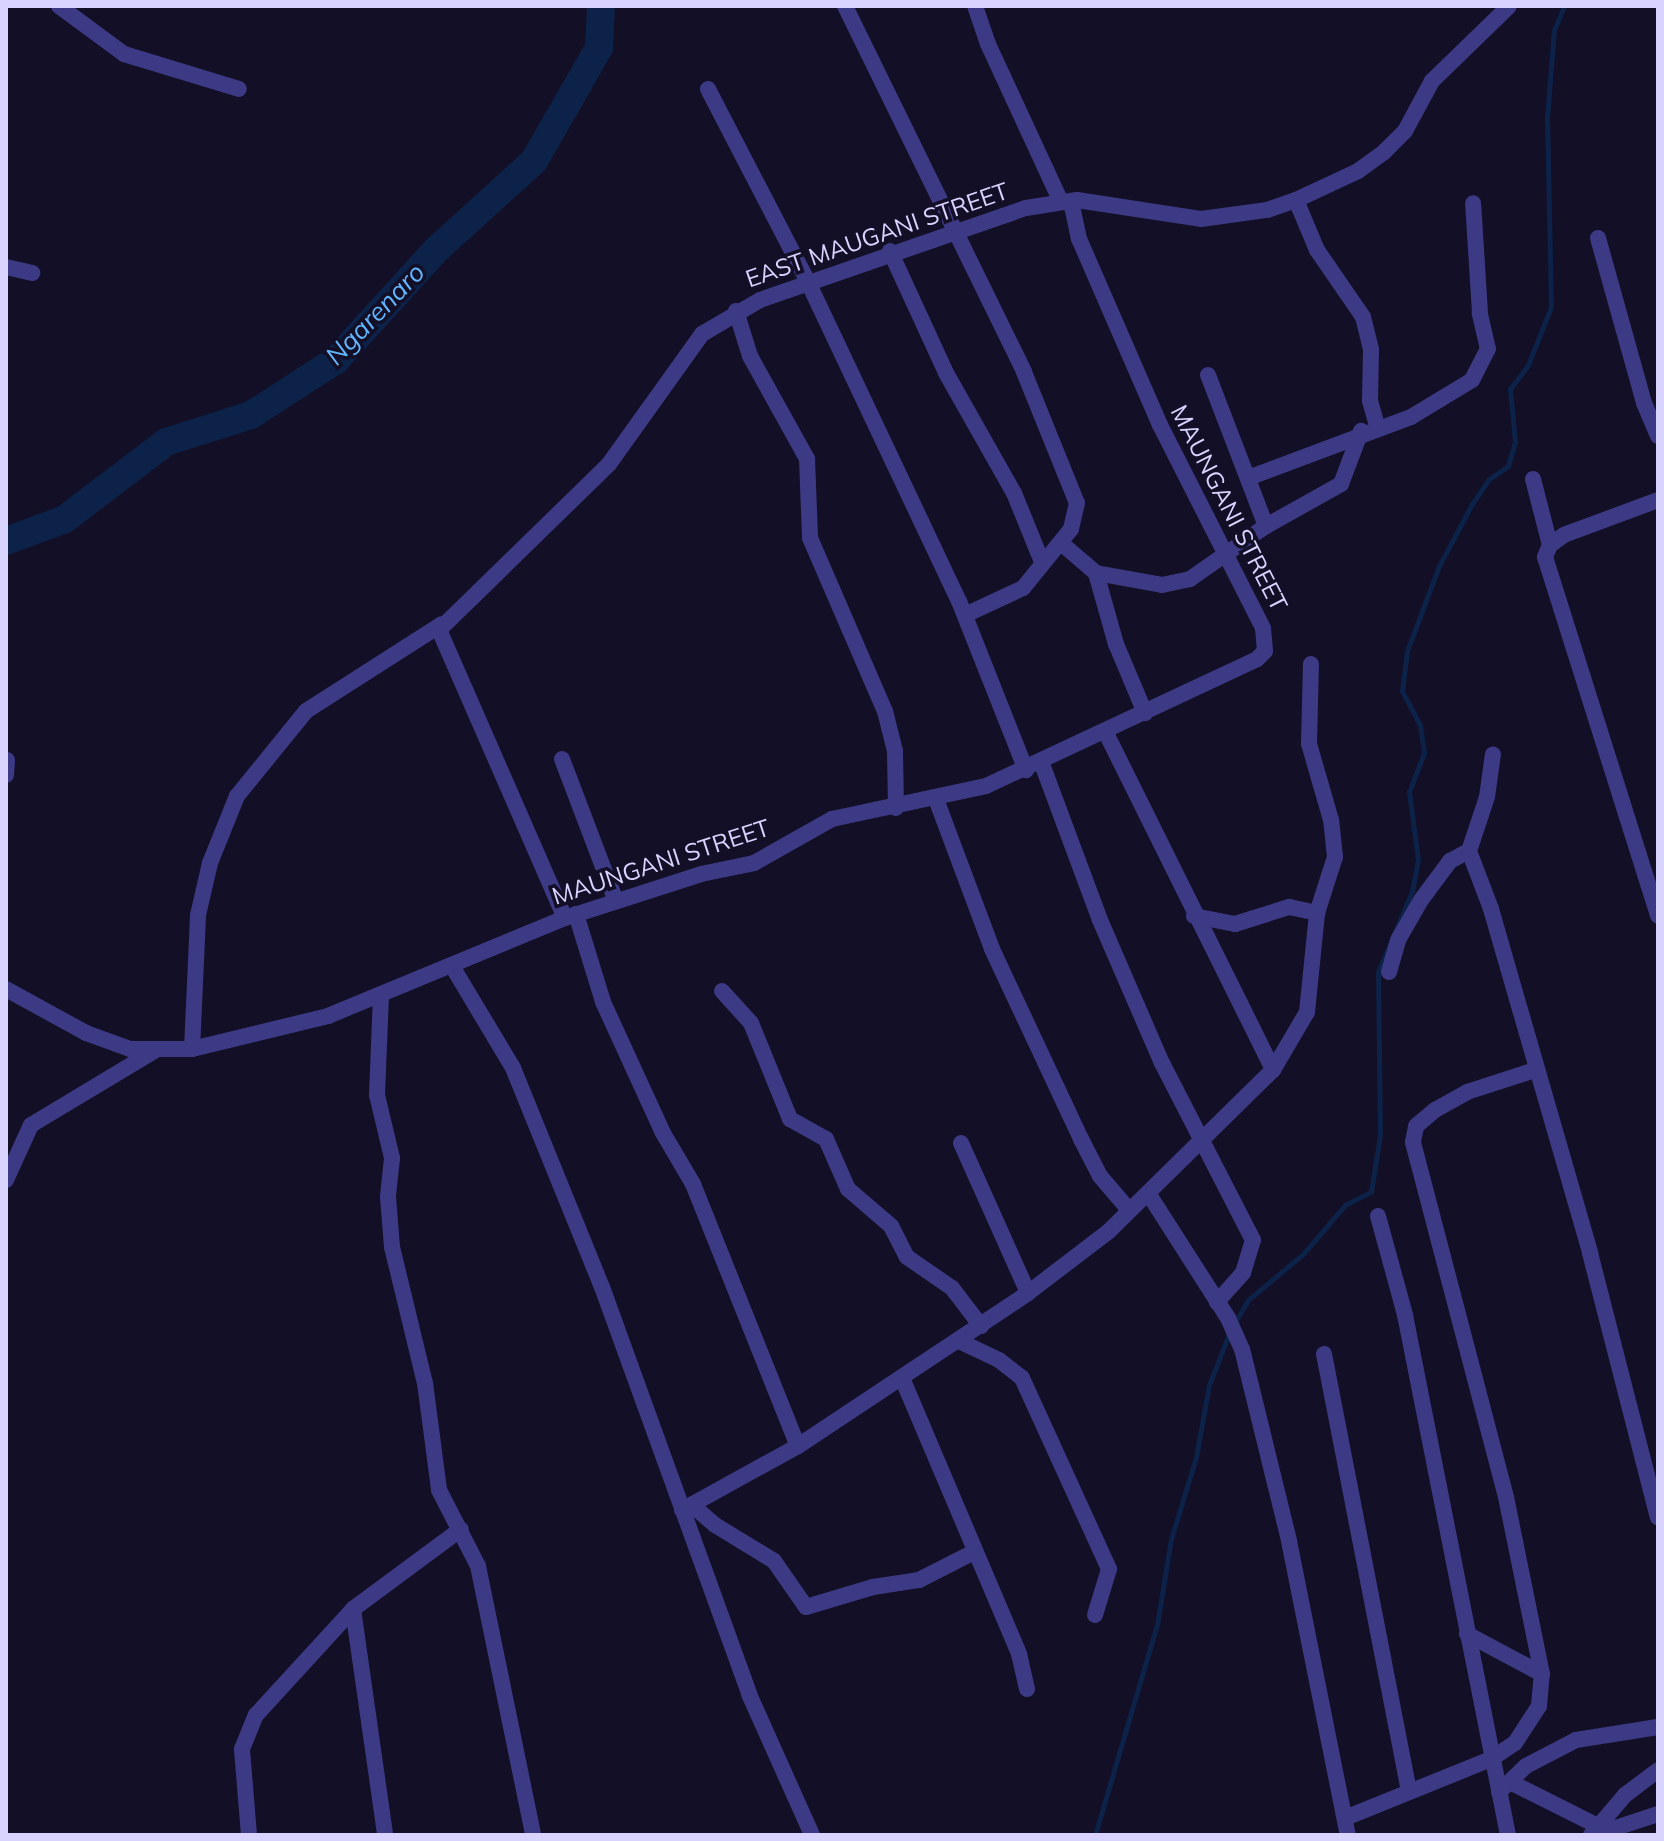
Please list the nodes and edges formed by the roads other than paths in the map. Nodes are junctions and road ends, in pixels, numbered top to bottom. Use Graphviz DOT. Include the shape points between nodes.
graph roads {
  1 [pos="59,6"];
  2 [pos="845,6"];
  3 [pos="975,6"];
  4 [pos="1509,6"];
  5 [pos="239,89"];
  6 [pos="708,89"];
  7 [pos="1296,200"];
  8 [pos="1066,202"];
  9 [pos="1473,203"];
  10 [pos="953,231"];
  11 [pos="1598,238"];
  12 [pos="890,251"];
  13 [pos="6,267"];
  14 [pos="32,273"];
  15 [pos="808,282"];
  16 [pos="736,311"];
  17 [pos="1208,375"];
  18 [pos="1369,429"];
  19 [pos="1658,436"];
  20 [pos="1248,478"];
  21 [pos="1533,479"];
  22 [pos="1658,500"];
  23 [pos="1266,526"];
  24 [pos="1061,543"];
  25 [pos="1550,545"];
  26 [pos="1224,555"];
  27 [pos="1042,562"];
  28 [pos="1096,573"];
  29 [pos="965,615"];
  30 [pos="442,624"];
  31 [pos="1311,664"];
  32 [pos="1145,713"];
  33 [pos="1106,733"];
  34 [pos="1493,754"];
  35 [pos="562,759"];
  36 [pos="7,760"];
  37 [pos="1042,764"];
  38 [pos="1026,770"];
  39 [pos="6,775"];
  40 [pos="936,799"];
  41 [pos="896,808"];
  42 [pos="1469,851"];
  43 [pos="616,901"];
  44 [pos="1317,913"];
  45 [pos="570,916"];
  46 [pos="1194,916"];
  47 [pos="1658,916"];
  48 [pos="452,966"];
  49 [pos="1389,972"];
  50 [pos="6,989"];
  51 [pos="722,991"];
  52 [pos="381,995"];
  53 [pos="192,1049"];
  54 [pos="154,1051"];
  55 [pos="1273,1070"];
  56 [pos="1535,1070"];
  57 [pos="1199,1140"];
  58 [pos="961,1143"];
  59 [pos="6,1180"];
  60 [pos="1148,1193"];
  61 [pos="1129,1210"];
  62 [pos="1378,1216"];
  63 [pos="1028,1293"];
  64 [pos="1217,1302"];
  65 [pos="981,1326"];
  66 [pos="959,1341"];
  67 [pos="1324,1354"];
  68 [pos="902,1378"];
  69 [pos="798,1446"];
  70 [pos="687,1508"];
  71 [pos="1658,1517"];
  72 [pos="461,1529"];
  73 [pos="974,1552"];
  74 [pos="353,1609"];
  75 [pos="1095,1615"];
  76 [pos="1467,1634"];
  77 [pos="1542,1674"];
  78 [pos="1027,1689"];
  79 [pos="1658,1727"];
  80 [pos="1491,1759"];
  81 [pos="1658,1770"];
  82 [pos="1504,1787"];
  83 [pos="1409,1792"];
  84 [pos="1658,1814"];
  85 [pos="1347,1827"];
  86 [pos="1595,1832"];
  87 [pos="249,1835"];
  88 [pos="385,1835"];
  89 [pos="533,1835"];
  90 [pos="812,1835"];
  91 [pos="1508,1835"];
  1 -- 5 [label="street" via="124,54"];
  2 -- 10 [label="street"];
  3 -- 8 [label="street, MAUNGANI STREET" via="988,44"];
  4 -- 7 [label="street, EAST MAUGANI STREET" via="1432,81 1405,131 1384,152 1358,171"];
  6 -- 15 [label="street"];
  7 -- 8 [label="street, EAST MAUGANI STREET" via="1267,210 1201,219"];
  7 -- 18 [label="street" via="1317,250 1363,317 1371,349"];
  8 -- 10 [label="street, EAST MAUGANI STREET"];
  8 -- 26 [label="street, MAUNGANI STREET" via="1128,354"];
  9 -- 18 [label="street" via="1485,361 1472,380 1440,403"];
  10 -- 12 [label="street, EAST MAUGANI STREET"];
  10 -- 24 [label="street" via="1024,372 1077,503 1077,516"];
  11 -- 19 [label="street"];
  12 -- 15 [label="street, EAST MAUGANI STREET"];
  12 -- 27 [label="street" via="946,373 1020,505"];
  13 -- 14 [label="street"];
  15 -- 16 [label="street, EAST MAUGANI STREET"];
  15 -- 29 [label="street"];
  16 -- 30 [label="street, EAST MAUGANI STREET" via="709,327 687,352 631,437 587,488"];
  16 -- 41 [label="street" via="750,356 807,459 810,538 885,711 895,751"];
  17 -- 20 [label="street"];
  18 -- 20 [label="street"];
  18 -- 23 [label="street" via="1341,484"];
  20 -- 23 [label="street"];
  21 -- 25 [label="street"];
  22 -- 25 [label="street"];
  23 -- 26 [label="street"];
  24 -- 27 [label="street"];
  24 -- 28 [label="street"];
  25 -- 47 [label="street" via="1547,571"];
  26 -- 28 [label="street" via="1179,584"];
  26 -- 32 [label="street, MAUNGANI STREET" via="1263,628 1265,651 1250,664"];
  27 -- 29 [label="street" via="1023,588"];
  28 -- 32 [label="street" via="1116,644"];
  29 -- 38 [label="street"];
  30 -- 45 [label="street" via="440,637"];
  30 -- 53 [label="street, EAST MAUGANI STREET" via="306,711 237,796 210,863 198,915"];
  31 -- 44 [label="street" via="1309,744 1331,820 1335,857"];
  32 -- 33 [label="street, MAUNGANI STREET"];
  33 -- 37 [label="street, MAUNGANI STREET"];
  33 -- 46 [label="street"];
  34 -- 42 [label="street"];
  35 -- 43 [label="street"];
  36 -- 39 [label="street"];
  37 -- 38 [label="street, MAUNGANI STREET"];
  37 -- 57 [label="street" via="1100,920"];
  38 -- 40 [label="street, MAUNGANI STREET"];
  40 -- 41 [label="street, MAUNGANI STREET"];
  40 -- 61 [label="street" via="992,949 1081,1139 1100,1176"];
  41 -- 43 [label="street, MAUNGANI STREET" via="832,819 754,863"];
  42 -- 49 [label="street" via="1450,861 1421,900 1398,940"];
  42 -- 56 [label="street" via="1491,909"];
  43 -- 45 [label="street, MAUNGANI STREET"];
  44 -- 46 [label="street" via="1289,907 1235,924"];
  44 -- 55 [label="street" via="1307,1012"];
  45 -- 48 [label="street, MAUNGANI STREET"];
  45 -- 69 [label="street" via="663,1133 693,1184"];
  46 -- 55 [label="street"];
  48 -- 52 [label="street, MAUNGANI STREET"];
  48 -- 70 [label="street" via="513,1068"];
  50 -- 54 [label="street, MAUNGANI STREET" via="110,1044"];
  51 -- 65 [label="street" via="751,1023 790,1119 826,1139 848,1189 891,1226 907,1257 952,1288"];
  52 -- 53 [label="street, MAUNGANI STREET" via="328,1016"];
  52 -- 72 [label="street" via="377,1095 392,1158 392,1247 425,1383 439,1490"];
  53 -- 54 [label="street, MAUNGANI STREET"];
  54 -- 59 [label="street" via="109,1081 44,1113 21,1137"];
  55 -- 57 [label="street"];
  56 -- 71 [label="street" via="1594,1268"];
  56 -- 77 [label="street" via="1467,1092 1435,1110 1416,1126 1413,1142 1506,1497"];
  57 -- 60 [label="street"];
  57 -- 64 [label="street" via="1253,1240 1243,1273"];
  58 -- 63 [label="street"];
  60 -- 61 [label="street"];
  60 -- 64 [label="street"];
  61 -- 63 [label="street"];
  62 -- 76 [label="street" via="1405,1315"];
  63 -- 65 [label="street"];
  64 -- 85 [label="street" via="1242,1349 1264,1437"];
  65 -- 66 [label="street"];
  66 -- 68 [label="street"];
  66 -- 75 [label="street" via="1022,1378 1109,1569"];
  67 -- 83 [label="street"];
  68 -- 69 [label="street"];
  68 -- 73 [label="street"];
  69 -- 70 [label="street"];
  70 -- 73 [label="street" via="774,1561 806,1607 919,1580"];
  70 -- 90 [label="street" via="749,1694"];
  72 -- 74 [label="street"];
  72 -- 89 [label="street" via="478,1566"];
  73 -- 78 [label="street" via="1019,1654"];
  74 -- 87 [label="street" via="265,1704 245,1734"];
  74 -- 88 [label="street"];
  76 -- 77 [label="street"];
  76 -- 80 [label="street"];
  77 -- 80 [label="street" via="1532,1723"];
  79 -- 82 [label="street" via="1576,1740 1550,1751"];
  80 -- 82 [label="street"];
  80 -- 83 [label="street"];
  81 -- 86 [label="street" via="1625,1795"];
  82 -- 86 [label="street"];
  82 -- 91 [label="street"];
  83 -- 85 [label="street"];
  84 -- 86 [label="street"];
}
